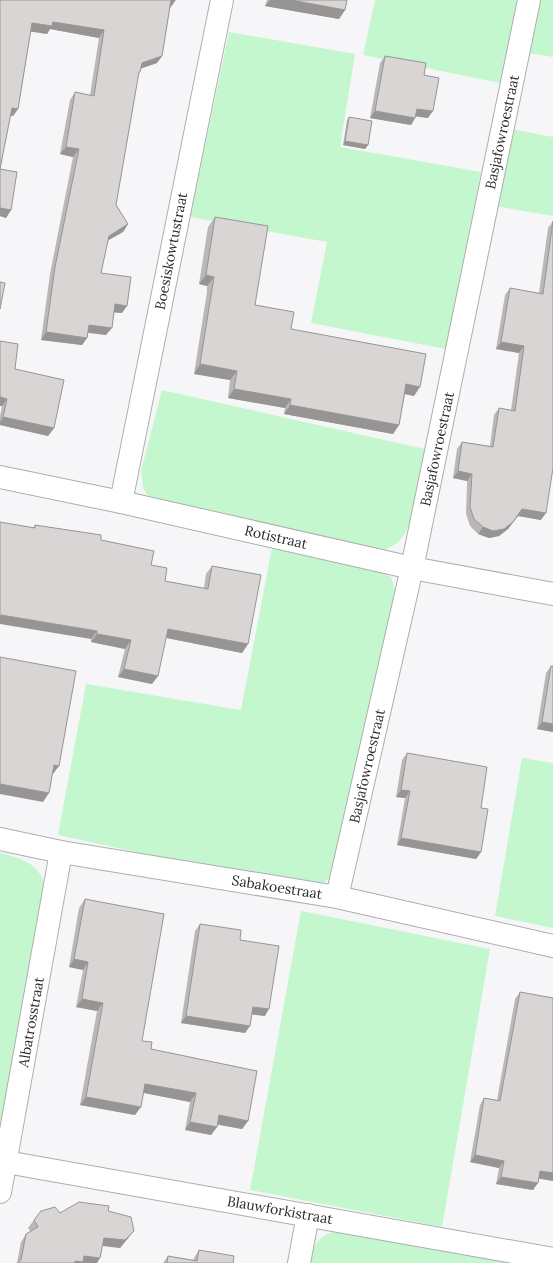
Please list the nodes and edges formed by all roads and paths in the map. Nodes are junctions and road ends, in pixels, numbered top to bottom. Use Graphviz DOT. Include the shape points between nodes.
graph roads {
  1 [pos="222,0"];
  2 [pos="529,0"];
  3 [pos="0,477"];
  4 [pos="121,502"];
  5 [pos="412,568"];
  6 [pos="553,594"];
  7 [pos="0,839"];
  8 [pos="61,852"];
  9 [pos="337,897"];
  10 [pos="553,946"];
  11 [pos="6,1162"];
  12 [pos="0,1192"];
  13 [pos="308,1215"];
  14 [pos="553,1259"];
  15 [pos="299,1263"];
  1 -- 4 [label="street, Boesiskowtustraat"];
  2 -- 5 [label="street, Basjafowroestraat"];
  3 -- 4 [label="street, Rotistraat"];
  4 -- 5 [label="street, Rotistraat"];
  5 -- 6 [label="street, Rotistraat"];
  5 -- 9 [label="street, Basjafowroestraat"];
  7 -- 8 [label="street, Sabakoestraat"];
  8 -- 9 [label="street, Sabakoestraat"];
  8 -- 11 [label="street, Albatrosstraat"];
  9 -- 10 [label="street, Sabakoestraat"];
  11 -- 12 [label="street, Albatrosstraat"];
  11 -- 13 [label="street, Blauwforkistraat"];
  13 -- 14 [label="street, Blauwforkistraat"];
  13 -- 15 [label="street"];
}
